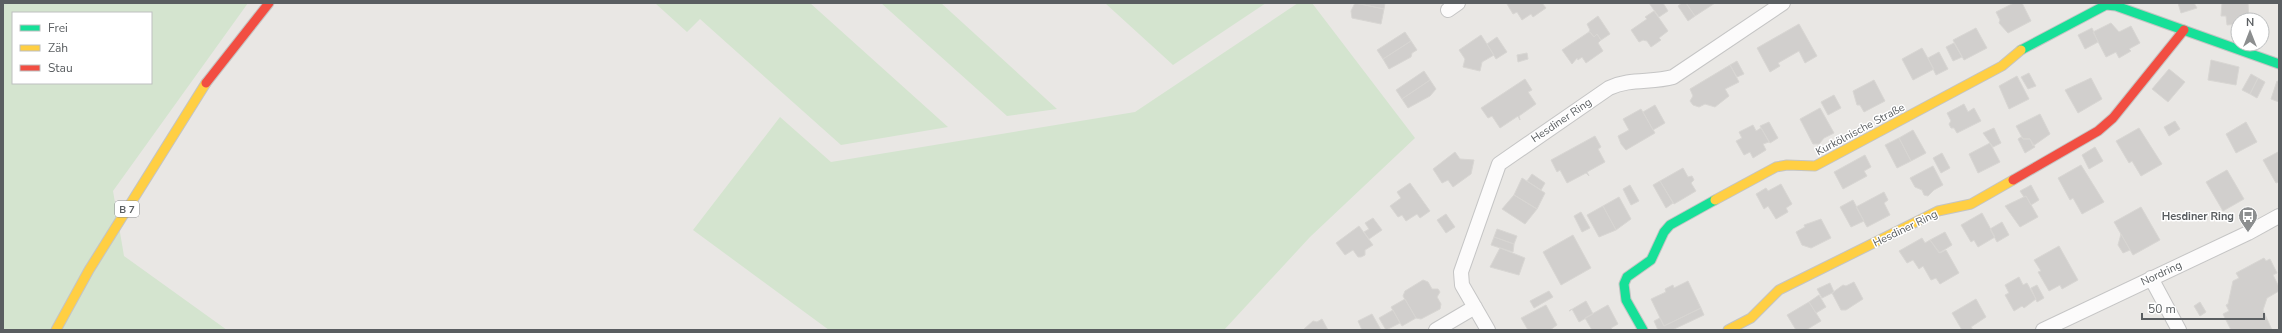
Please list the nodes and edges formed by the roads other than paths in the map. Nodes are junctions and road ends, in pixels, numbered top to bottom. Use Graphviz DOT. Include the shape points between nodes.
graph roads {
  1 [pos="269,3"];
  2 [pos="1783,3"];
  3 [pos="2184,30"];
  4 [pos="2279,64"];
  5 [pos="2279,216"];
  6 [pos="2151,278"];
  7 [pos="1475,307"];
  8 [pos="56,330"];
  9 [pos="1436,330"];
  10 [pos="1488,330"];
  11 [pos="1643,330"];
  12 [pos="1728,330"];
  13 [pos="2043,330"];
  14 [pos="2179,330"];
  1 -- 8 [label="street, B 7" via="201,89 89,270"];
  2 -- 7 [label="street, Hesdiner Ring" via="1673,77 1624,82 1609,88 1503,160 1496,170 1461,272 1462,284"];
  3 -- 4 [label="street"];
  3 -- 11 [label="street, Kurkölnische Straße" via="2106,5 2021,50 2002,66 1815,166 1776,167 1670,225 1662,233 1652,258 1628,274 1623,286 1624,295"];
  3 -- 12 [label="street, Hesdiner Ring" via="2113,118 2098,131 1971,204 1938,211 1779,290 1751,318"];
  5 -- 6 [label="street, Nordring"];
  6 -- 13 [label="street, Nordring"];
  6 -- 14 [label="street"];
  7 -- 9 [label="street"];
  7 -- 10 [label="street, Hesdiner Ring"];
}
